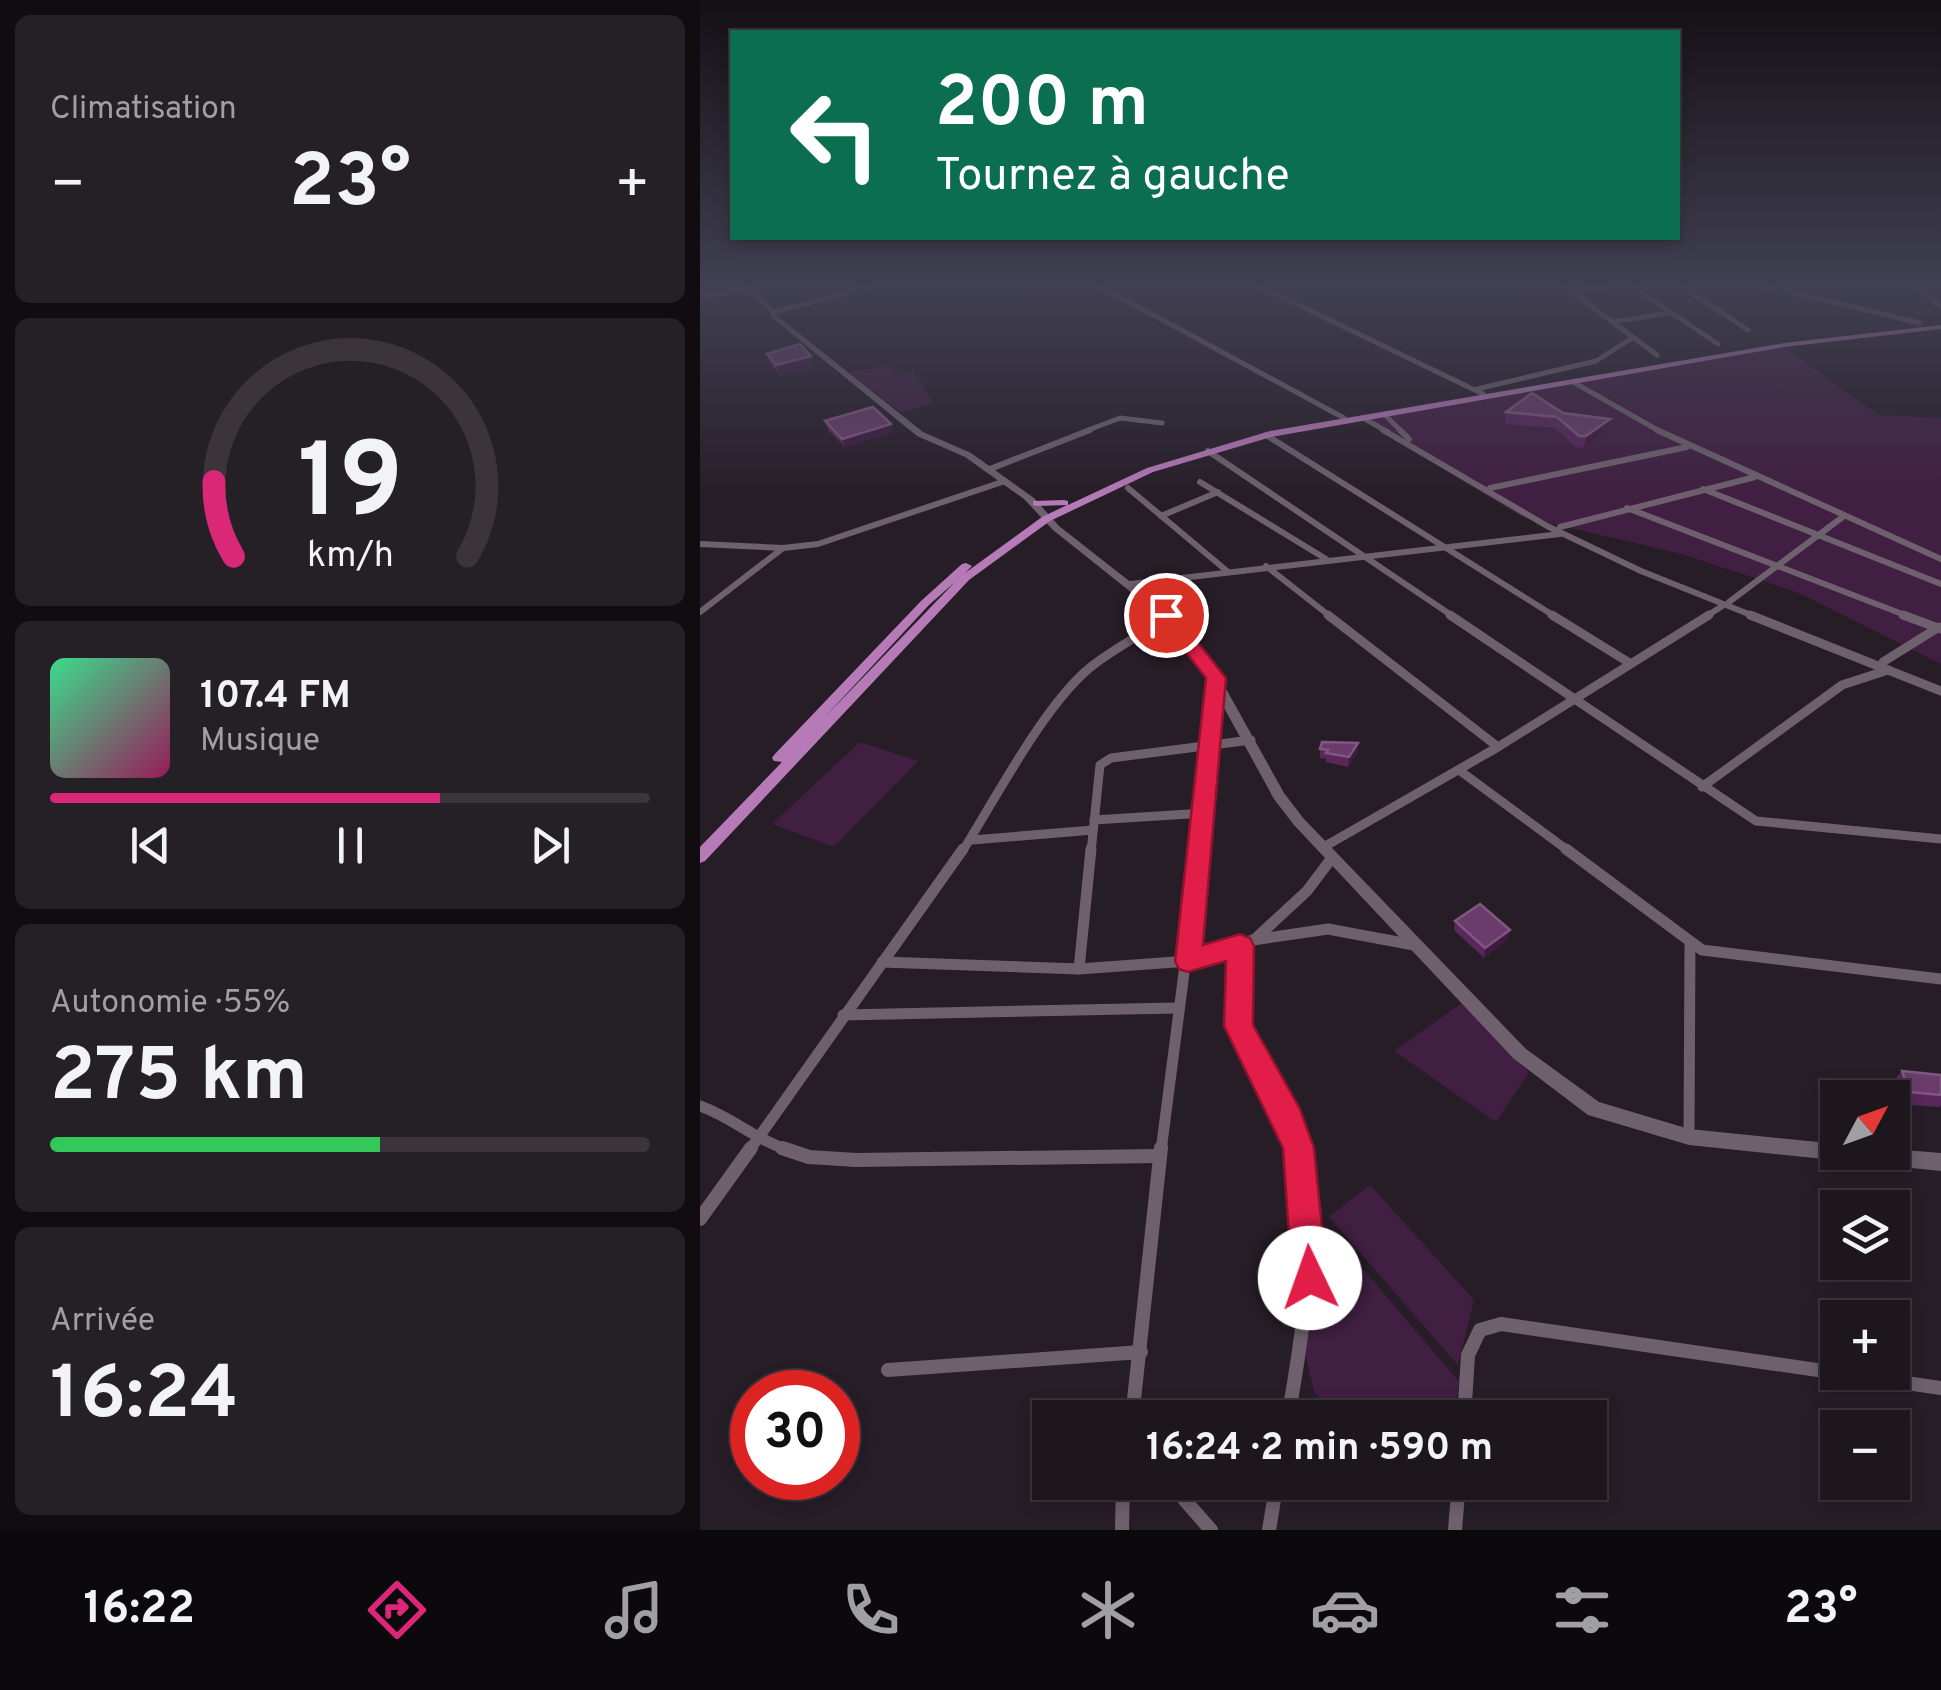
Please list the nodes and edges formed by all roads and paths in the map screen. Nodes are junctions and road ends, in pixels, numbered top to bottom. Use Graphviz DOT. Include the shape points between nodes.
graph roads {
  1 [pos="825,357"];
  2 [pos="1232,357"];
  3 [pos="1409,357"];
  4 [pos="1602,357"];
  5 [pos="1682,357"];
  6 [pos="1713,357"];
  7 [pos="1573,382"];
  8 [pos="1480,391"];
  9 [pos="1385,414"];
  10 [pos="1344,418"];
  11 [pos="1364,418"];
  12 [pos="1162,423"];
  13 [pos="1266,435"];
  14 [pos="1687,447"];
  15 [pos="1208,451"];
  16 [pos="990,469"];
  17 [pos="1755,477"];
  18 [pos="1004,481"];
  19 [pos="1200,482"];
  20 [pos="1128,488"];
  21 [pos="1490,488"];
  22 [pos="1703,489"];
  23 [pos="1218,492"];
  24 [pos="1627,508"];
  25 [pos="1042,510"];
  26 [pos="1161,516"];
  27 [pos="1844,516"];
  28 [pos="1562,531"];
  29 [pos="1818,535"];
  30 [pos="700,544"];
  31 [pos="1442,547"];
  32 [pos="783,548"];
  33 [pos="1363,556"];
  34 [pos="1941,558"];
  35 [pos="1326,559"];
  36 [pos="1266,566"];
  37 [pos="1776,567"];
  38 [pos="1227,570"];
  39 [pos="1130,584"];
  40 [pos="1941,584"];
  41 [pos="1726,604"];
  42 [pos="700,612"];
  43 [pos="1166,615"];
  44 [pos="1940,627"];
  45 [pos="1628,662"];
  46 [pos="1886,666"];
  47 [pos="1216,678"];
  48 [pos="1941,686"];
  49 [pos="1570,698"];
  50 [pos="1252,740"];
  51 [pos="1207,747"];
  52 [pos="1498,747"];
  53 [pos="1459,770"];
  54 [pos="1702,787"];
  55 [pos="1206,813"];
  56 [pos="1093,825"];
  57 [pos="1941,839"];
  58 [pos="972,840"];
  59 [pos="704,846"];
  60 [pos="1326,854"];
  61 [pos="1247,943"];
  62 [pos="1690,944"];
  63 [pos="1416,945"];
  64 [pos="1188,961"];
  65 [pos="882,962"];
  66 [pos="1080,969"];
  67 [pos="1941,979"];
  68 [pos="1176,1008"];
  69 [pos="843,1015"];
  70 [pos="700,1106"];
  71 [pos="1689,1137"];
  72 [pos="759,1141"];
  73 [pos="1820,1150"];
  74 [pos="1159,1156"];
  75 [pos="1910,1159"];
  76 [pos="1941,1162"];
  77 [pos="700,1218"];
  78 [pos="1141,1352"];
  79 [pos="888,1370"];
  80 [pos="1941,1388"];
  81 [pos="1134,1400"];
  82 [pos="1291,1400"];
  83 [pos="1465,1400"];
  84 [pos="1123,1500"];
  85 [pos="1185,1500"];
  86 [pos="1274,1500"];
  87 [pos="1457,1500"];
  88 [pos="1122,1530"];
  89 [pos="1211,1530"];
  90 [pos="1269,1530"];
  91 [pos="1455,1530"];
  1 -- 16 [label="street" via="920,434"];
  2 -- 10 [label="street"];
  3 -- 8 [label="street"];
  4 -- 8 [label="street"];
  5 -- 8 [label="main road"];
  6 -- 7 [label="main road"];
  7 -- 9 [label="main road"];
  7 -- 14 [label="street"];
  8 -- 10 [label="main road"];
  9 -- 11 [label="main road"];
  9 -- 21 [label="street" via="1404,436"];
  10 -- 25 [label="main road" via="1210,444"];
  11 -- 13 [label="main road"];
  11 -- 28 [label="street"];
  12 -- 16 [label="street" via="1125,417"];
  13 -- 15 [label="main road"];
  13 -- 31 [label="street"];
  14 -- 17 [label="street"];
  14 -- 21 [label="street"];
  15 -- 25 [label="main road"];
  15 -- 33 [label="street"];
  16 -- 18 [label="street"];
  17 -- 22 [label="street"];
  17 -- 27 [label="street"];
  18 -- 25 [label="street"];
  18 -- 32 [label="street" via="852,536"];
  19 -- 23 [label="street"];
  20 -- 26 [label="street"];
  21 -- 28 [label="street"];
  22 -- 24 [label="street"];
  22 -- 29 [label="street"];
  23 -- 26 [label="street"];
  23 -- 35 [label="street"];
  24 -- 28 [label="street"];
  24 -- 37 [label="street"];
  25 -- 39 [label="street"];
  25 -- 59 [label="main road" via="936,606"];
  26 -- 38 [label="street"];
  27 -- 29 [label="street"];
  27 -- 34 [label="street"];
  28 -- 31 [label="street"];
  28 -- 41 [label="street"];
  29 -- 37 [label="street"];
  29 -- 40 [label="street"];
  30 -- 32 [label="street"];
  31 -- 33 [label="street"];
  31 -- 45 [label="street"];
  32 -- 42 [label="street"];
  33 -- 35 [label="street"];
  33 -- 49 [label="street"];
  35 -- 36 [label="street"];
  36 -- 38 [label="street"];
  36 -- 52 [label="street"];
  37 -- 41 [label="street"];
  37 -- 44 [label="street"];
  38 -- 39 [label="street"];
  39 -- 43 [label="street"];
  41 -- 45 [label="street"];
  41 -- 46 [label="street"];
  43 -- 47 [label="street"];
  43 -- 58 [label="street" via="1135,642 1095,662 1062,697"];
  44 -- 46 [label="street"];
  45 -- 49 [label="street"];
  46 -- 48 [label="street"];
  46 -- 54 [label="street" via="1842,685"];
  47 -- 50 [label="street"];
  47 -- 51 [label="street"];
  49 -- 52 [label="street"];
  49 -- 54 [label="street"];
  50 -- 51 [label="street"];
  50 -- 60 [label="street" via="1279,796"];
  51 -- 55 [label="street"];
  51 -- 56 [label="street" via="1104,760"];
  52 -- 53 [label="street"];
  53 -- 60 [label="street"];
  53 -- 62 [label="street"];
  54 -- 57 [label="street" via="1756,821"];
  55 -- 56 [label="street"];
  55 -- 64 [label="street"];
  56 -- 58 [label="street"];
  56 -- 66 [label="street"];
  58 -- 65 [label="street"];
  60 -- 61 [label="street" via="1307,892"];
  60 -- 63 [label="street"];
  61 -- 63 [label="street" via="1328,930"];
  61 -- 64 [label="street"];
  61 -- 82 [label="street" via="1239,1026 1289,1119 1304,1200 1310,1278"];
  62 -- 67 [label="street" via="1715,953"];
  62 -- 71 [label="street"];
  63 -- 71 [label="street" via="1520,1054 1565,1091 1616,1118"];
  64 -- 66 [label="street"];
  64 -- 68 [label="street"];
  65 -- 66 [label="street"];
  65 -- 69 [label="street"];
  68 -- 69 [label="street"];
  68 -- 74 [label="street"];
  69 -- 72 [label="street"];
  70 -- 72 [label="street" via="732,1118"];
  71 -- 73 [label="street"];
  72 -- 74 [label="street" via="809,1157 856,1160"];
  72 -- 77 [label="street"];
  74 -- 78 [label="street"];
  75 -- 76 [label="street"];
  78 -- 79 [label="street"];
  78 -- 81 [label="street"];
  80 -- 83 [label="street" via="1502,1324 1480,1330 1468,1355"];
  84 -- 88 [label="street"];
  85 -- 89 [label="street"];
  86 -- 90 [label="street"];
  87 -- 91 [label="street"];
}
